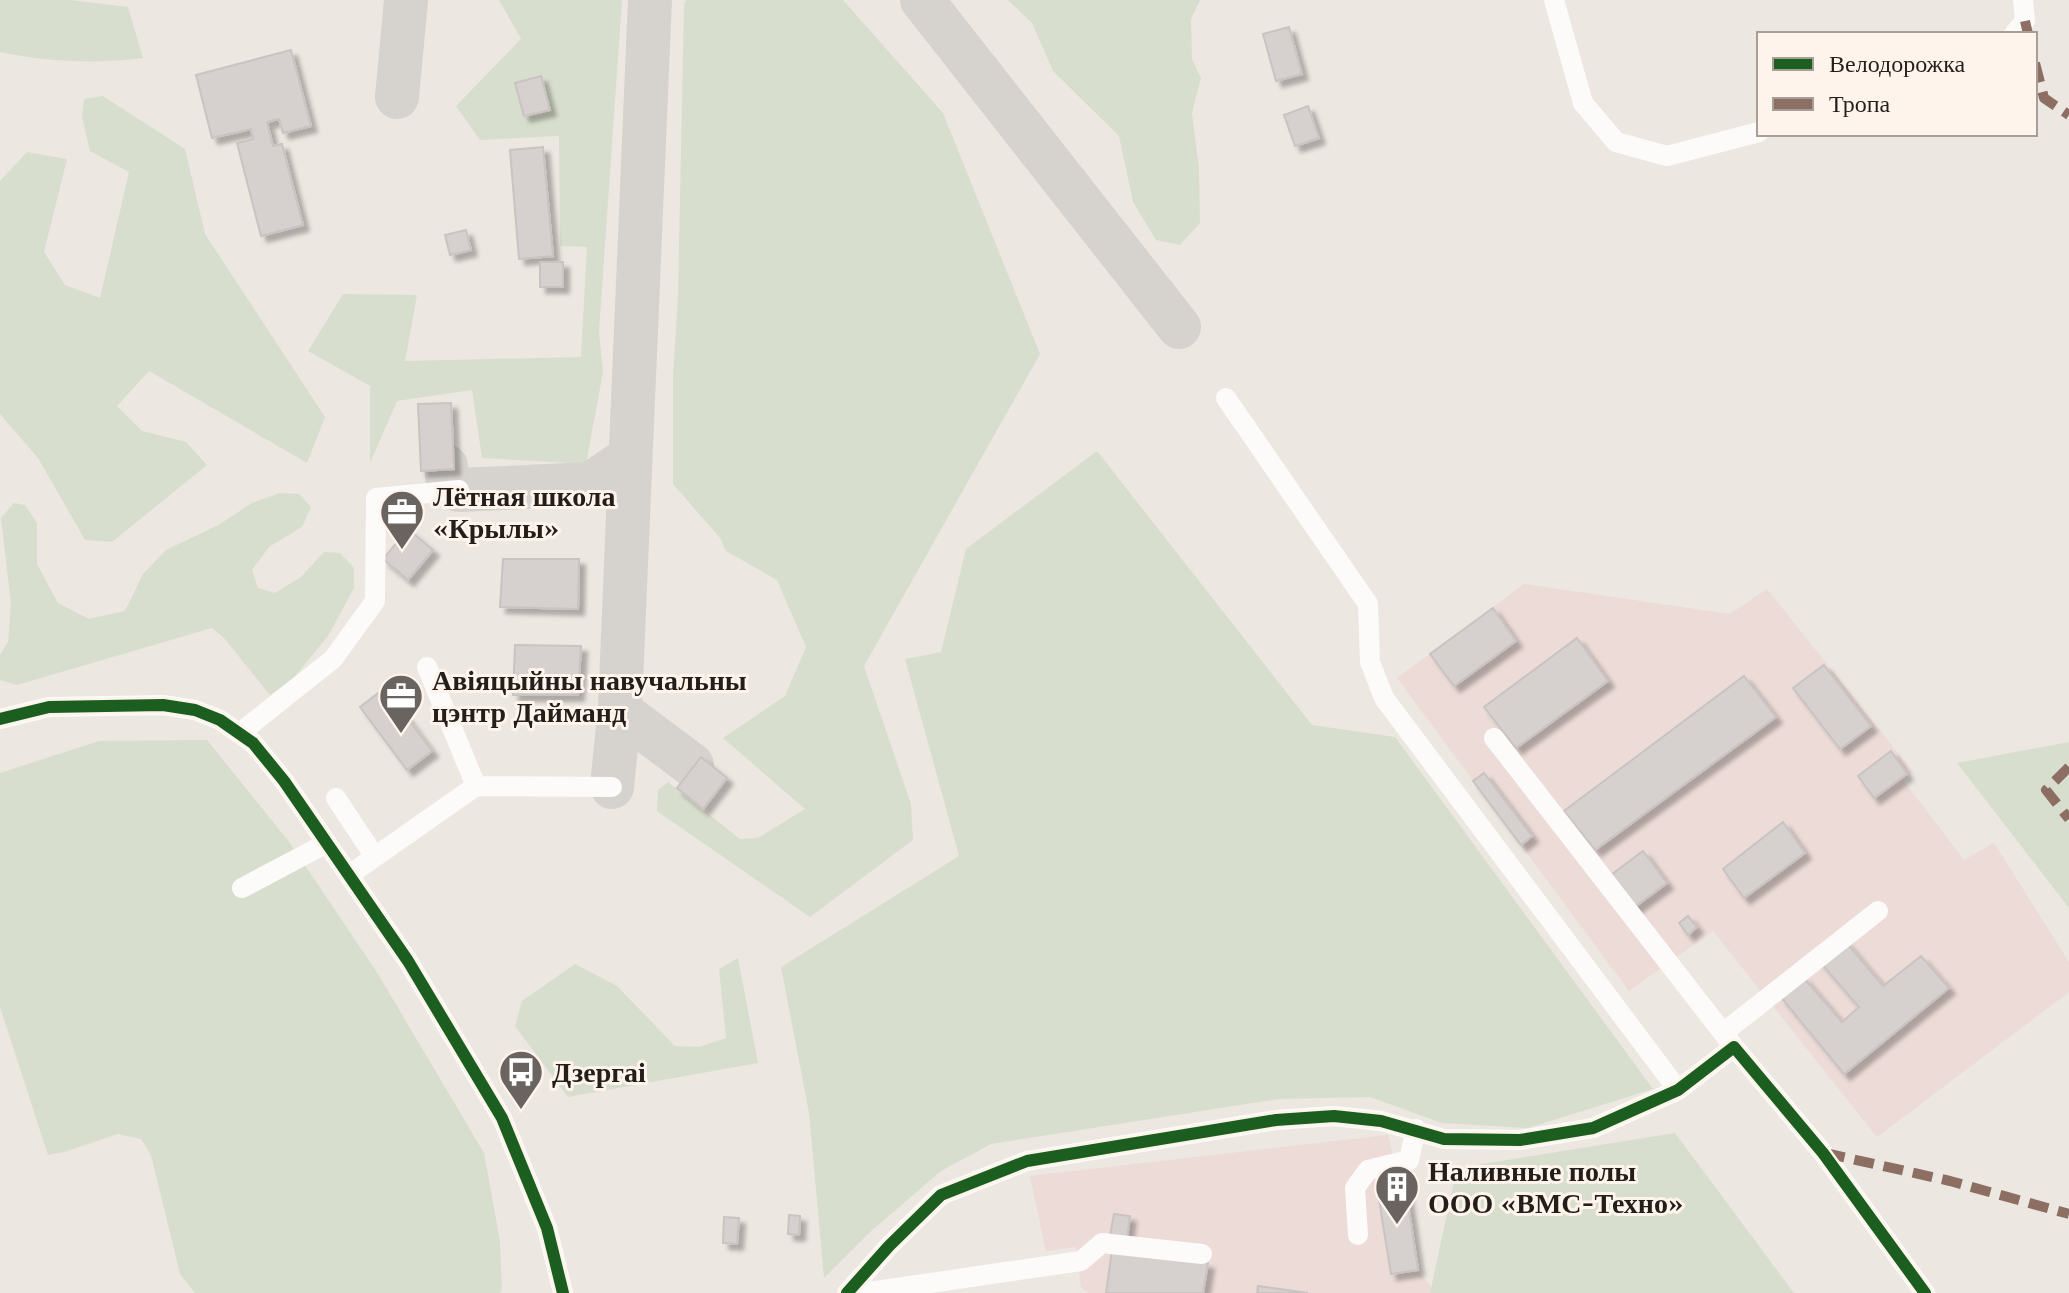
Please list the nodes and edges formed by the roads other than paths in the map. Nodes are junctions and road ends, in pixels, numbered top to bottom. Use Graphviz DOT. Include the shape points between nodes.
graph roads {
  1 [pos="1554,0"];
  2 [pos="2023,0"];
  3 [pos="2016,32"];
  4 [pos="1757,133"];
  5 [pos="1226,398"];
  6 [pos="459,490"];
  7 [pos="427,667"];
  8 [pos="0,719"];
  9 [pos="241,732"];
  10 [pos="1494,738"];
  11 [pos="476,786"];
  12 [pos="612,787"];
  13 [pos="336,798"];
  14 [pos="327,843"];
  15 [pos="375,857"];
  16 [pos="349,875"];
  17 [pos="242,888"];
  18 [pos="1878,911"];
  19 [pos="1729,1040"];
  20 [pos="1678,1090"];
  21 [pos="1416,1129"];
  22 [pos="1358,1235"];
  23 [pos="1202,1254"];
  24 [pos="563,1293"];
  25 [pos="847,1293"];
  26 [pos="862,1293"];
  27 [pos="1925,1293"];
  1 -- 4 [label="street" via="1583,103 1616,142 1667,156"];
  2 -- 3 [label="street" via="2025,21"];
  5 -- 20 [label="street" via="1368,604 1370,662 1384,698"];
  6 -- 9 [label="street" via="376,498 375,601 333,659"];
  7 -- 11 [label="street"];
  8 -- 9 [label="street" via="49,707 163,705 195,710"];
  9 -- 14 [label="street"];
  10 -- 19 [label="street"];
  11 -- 12 [label="street"];
  11 -- 15 [label="street"];
  13 -- 15 [label="street"];
  14 -- 16 [label="street"];
  14 -- 17 [label="street"];
  15 -- 16 [label="street"];
  16 -- 24 [label="street" via="408,961 502,1118 547,1228"];
  18 -- 19 [label="street"];
  19 -- 20 [label="street"];
  19 -- 27 [label="street" via="1823,1153"];
  20 -- 21 [label="street" via="1593,1128 1520,1140 1444,1139"];
  21 -- 22 [label="street" via="1409,1160 1368,1170 1355,1188"];
  21 -- 25 [label="street" via="1334,1116 1276,1120 1027,1161 941,1195"];
  23 -- 26 [label="street" via="1102,1243 1081,1261"];
}
